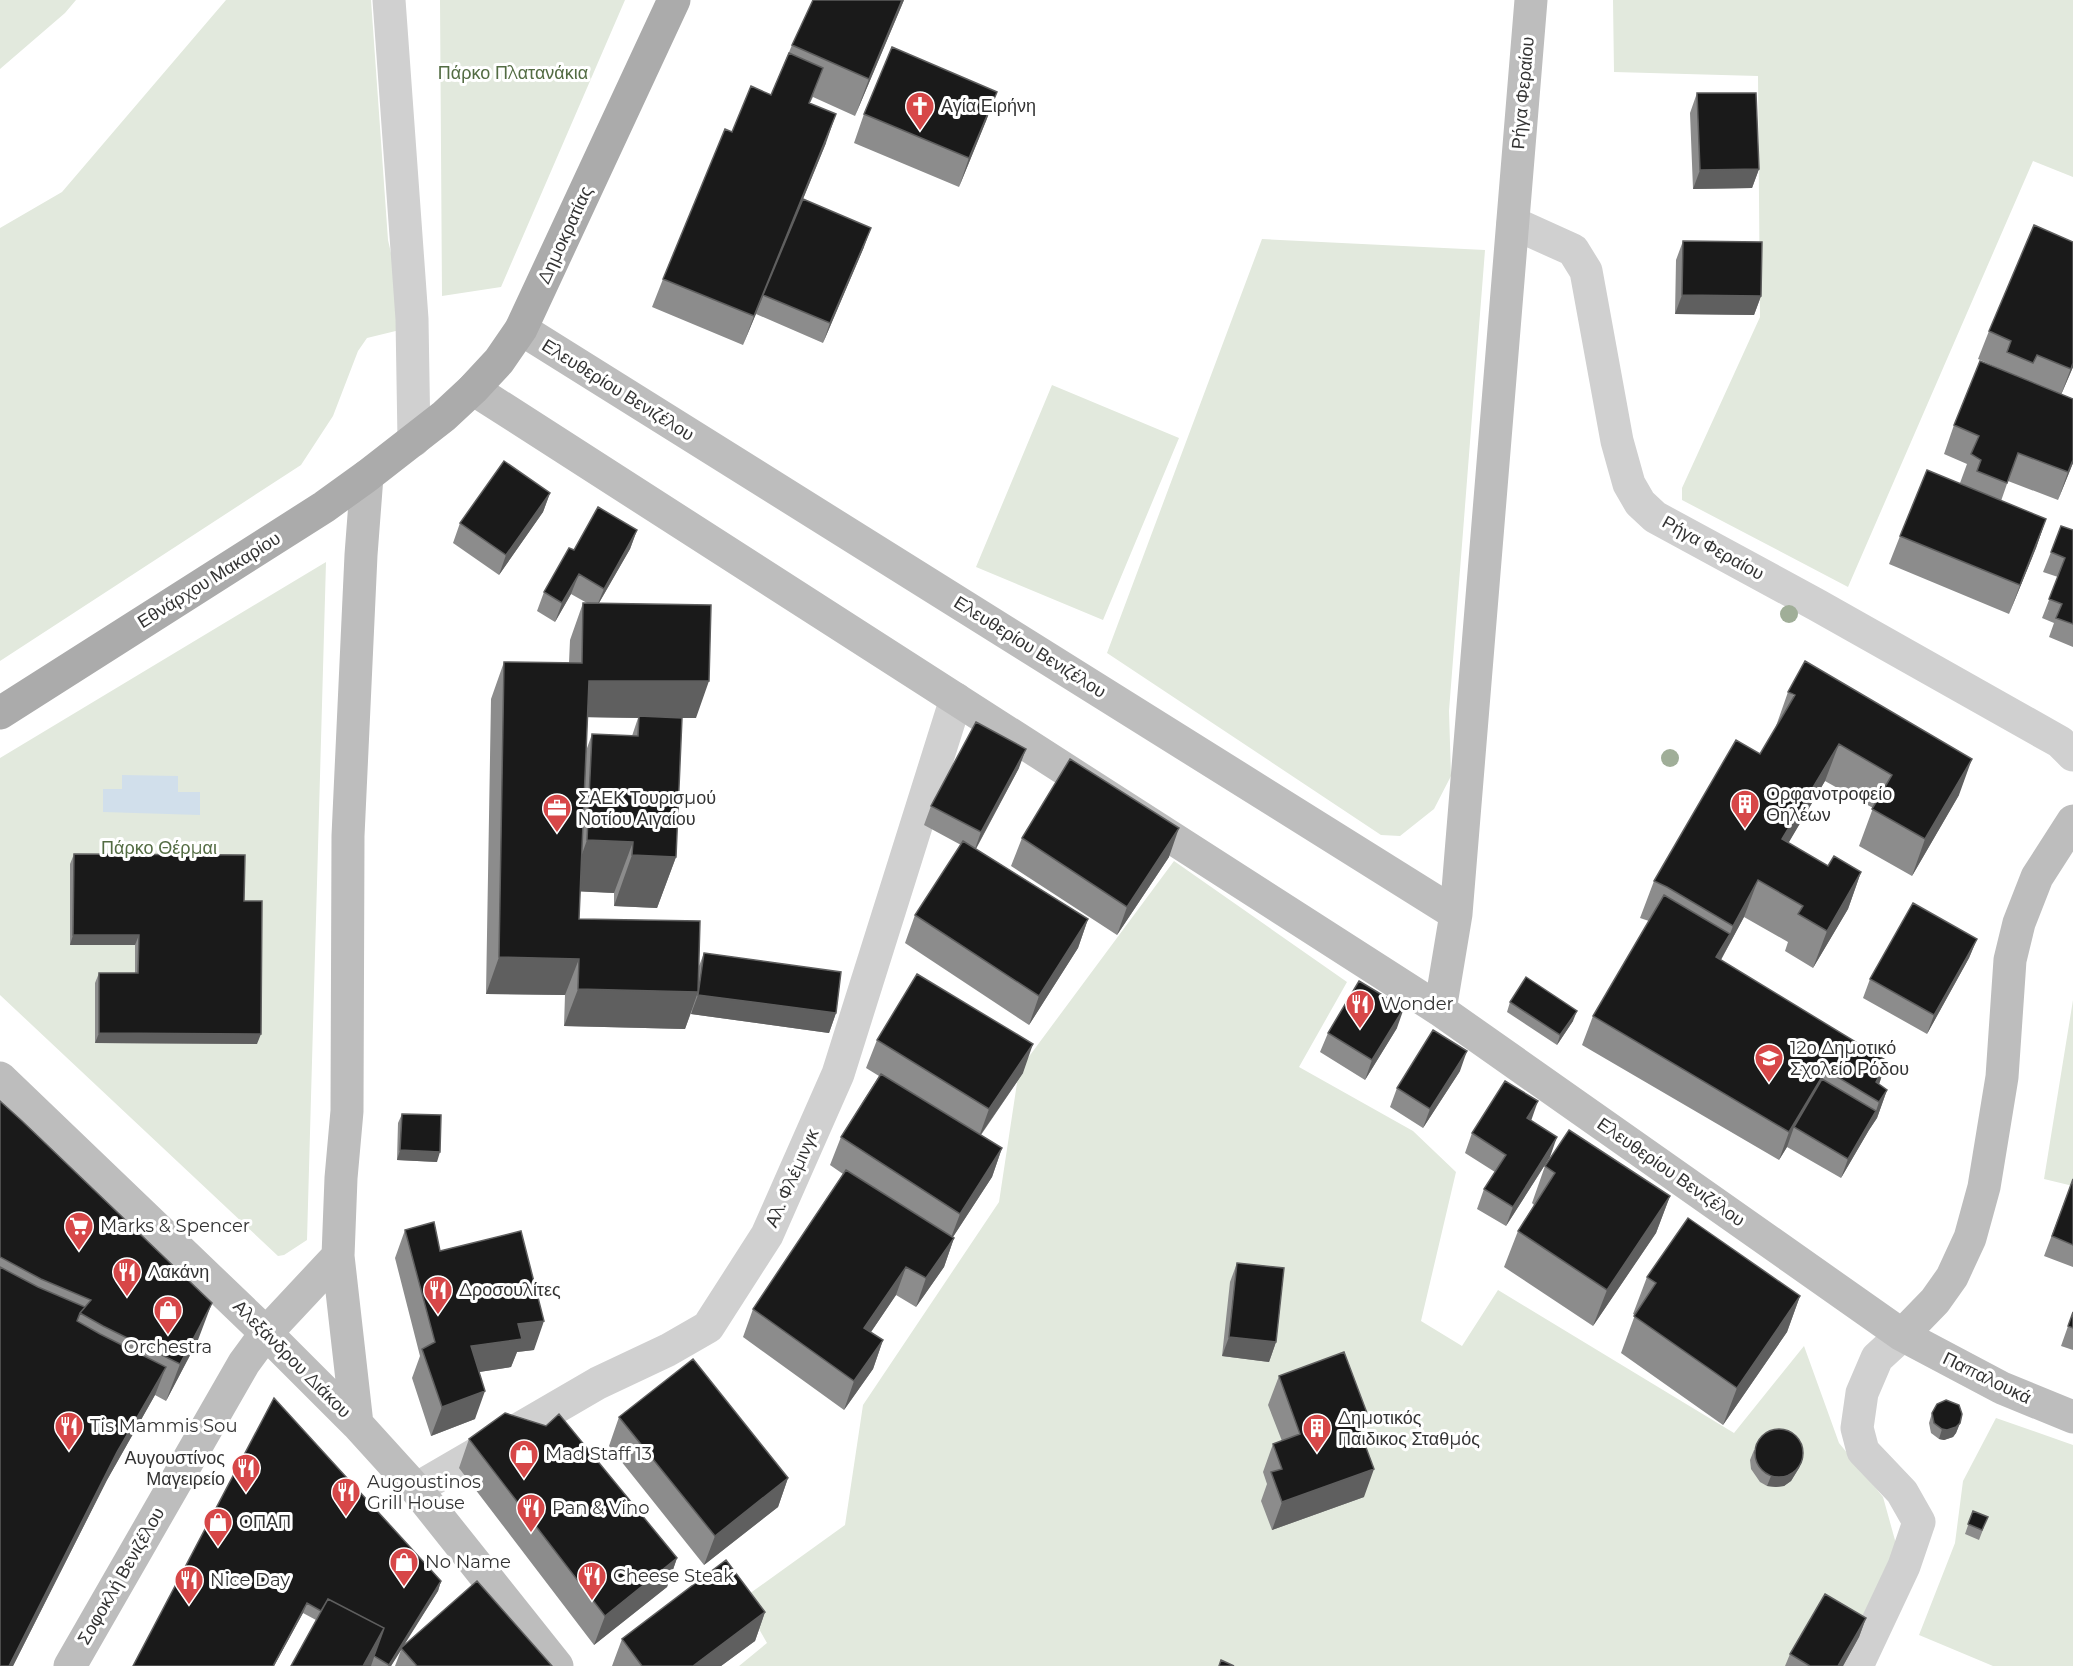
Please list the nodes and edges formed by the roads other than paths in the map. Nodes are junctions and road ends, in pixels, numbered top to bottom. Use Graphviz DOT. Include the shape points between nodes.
graph roads {
  1 [pos="389,0"];
  2 [pos="674,0"];
  3 [pos="1531,0"];
  4 [pos="1513,223"];
  5 [pos="521,329"];
  6 [pos="473,389"];
  7 [pos="414,440"];
  8 [pos="367,476"];
  9 [pos="956,699"];
  10 [pos="0,713"];
  11 [pos="2073,755"];
  12 [pos="2073,822"];
  13 [pos="1456,914"];
  14 [pos="1440,1010"];
  15 [pos="0,1078"];
  16 [pos="338,1256"];
  17 [pos="266,1333"];
  18 [pos="1902,1335"];
  19 [pos="2073,1417"];
  20 [pos="357,1424"];
  21 [pos="416,1489"];
  22 [pos="70,1666"];
  23 [pos="557,1666"];
  24 [pos="1857,1666"];
  1 -- 7 [label="street" via="412,319"];
  2 -- 5 [label="main road, Δημοκρατίας"];
  3 -- 4 [label="street, Ρήγα Φεραίου"];
  4 -- 11 [label="street, Ρήγα Φεραίου" via="1573,250 1586,271 1617,441 1629,484 1640,503 1655,517 2061,742"];
  4 -- 13 [label="street, Ρήγα Φεραίου"];
  5 -- 6 [label="main road, Δημοκρατίας" via="500,361"];
  5 -- 13 [label="street, Ελευθερίου Βενιζέλου"];
  6 -- 7 [label="main road, Δημοκρατίας"];
  6 -- 9 [label="street, Ελευθερίου Βενιζέλου"];
  7 -- 8 [label="main road, Εθνάρχου Μακαρίου"];
  8 -- 10 [label="main road, Εθνάρχου Μακαρίου"];
  8 -- 16 [label="street" via="348,836 346,1125"];
  9 -- 14 [label="street, Ελευθερίου Βενιζέλου"];
  9 -- 21 [label="street, Αλ. Φλέμινγκ" via="838,1074 767,1235 708,1327 598,1383"];
  12 -- 18 [label="street" via="2037,878 2019,923 2010,960 2002,1077 1984,1187 1970,1238 1952,1277"];
  13 -- 14 [label="street"];
  14 -- 18 [label="street, Ελευθερίου Βενιζέλου"];
  15 -- 17 [label="street, Αλεξάνδρου Διάκου"];
  16 -- 17 [label="street, Σοφοκλή Βενιζέλου"];
  16 -- 20 [label="street"];
  17 -- 20 [label="street, Αλεξάνδρου Διάκου"];
  17 -- 22 [label="street, Σοφοκλή Βενιζέλου" via="244,1363"];
  18 -- 19 [label="street, Παπαλουκά" via="2002,1388"];
  18 -- 24 [label="street" via="1877,1358 1862,1393 1857,1428 1863,1451 1902,1492 1918,1522 1904,1566"];
  20 -- 21 [label="street, Αλεξάνδρου Διάκου"];
  21 -- 23 [label="street, Αλεξάνδρου Διάκου"];
}
